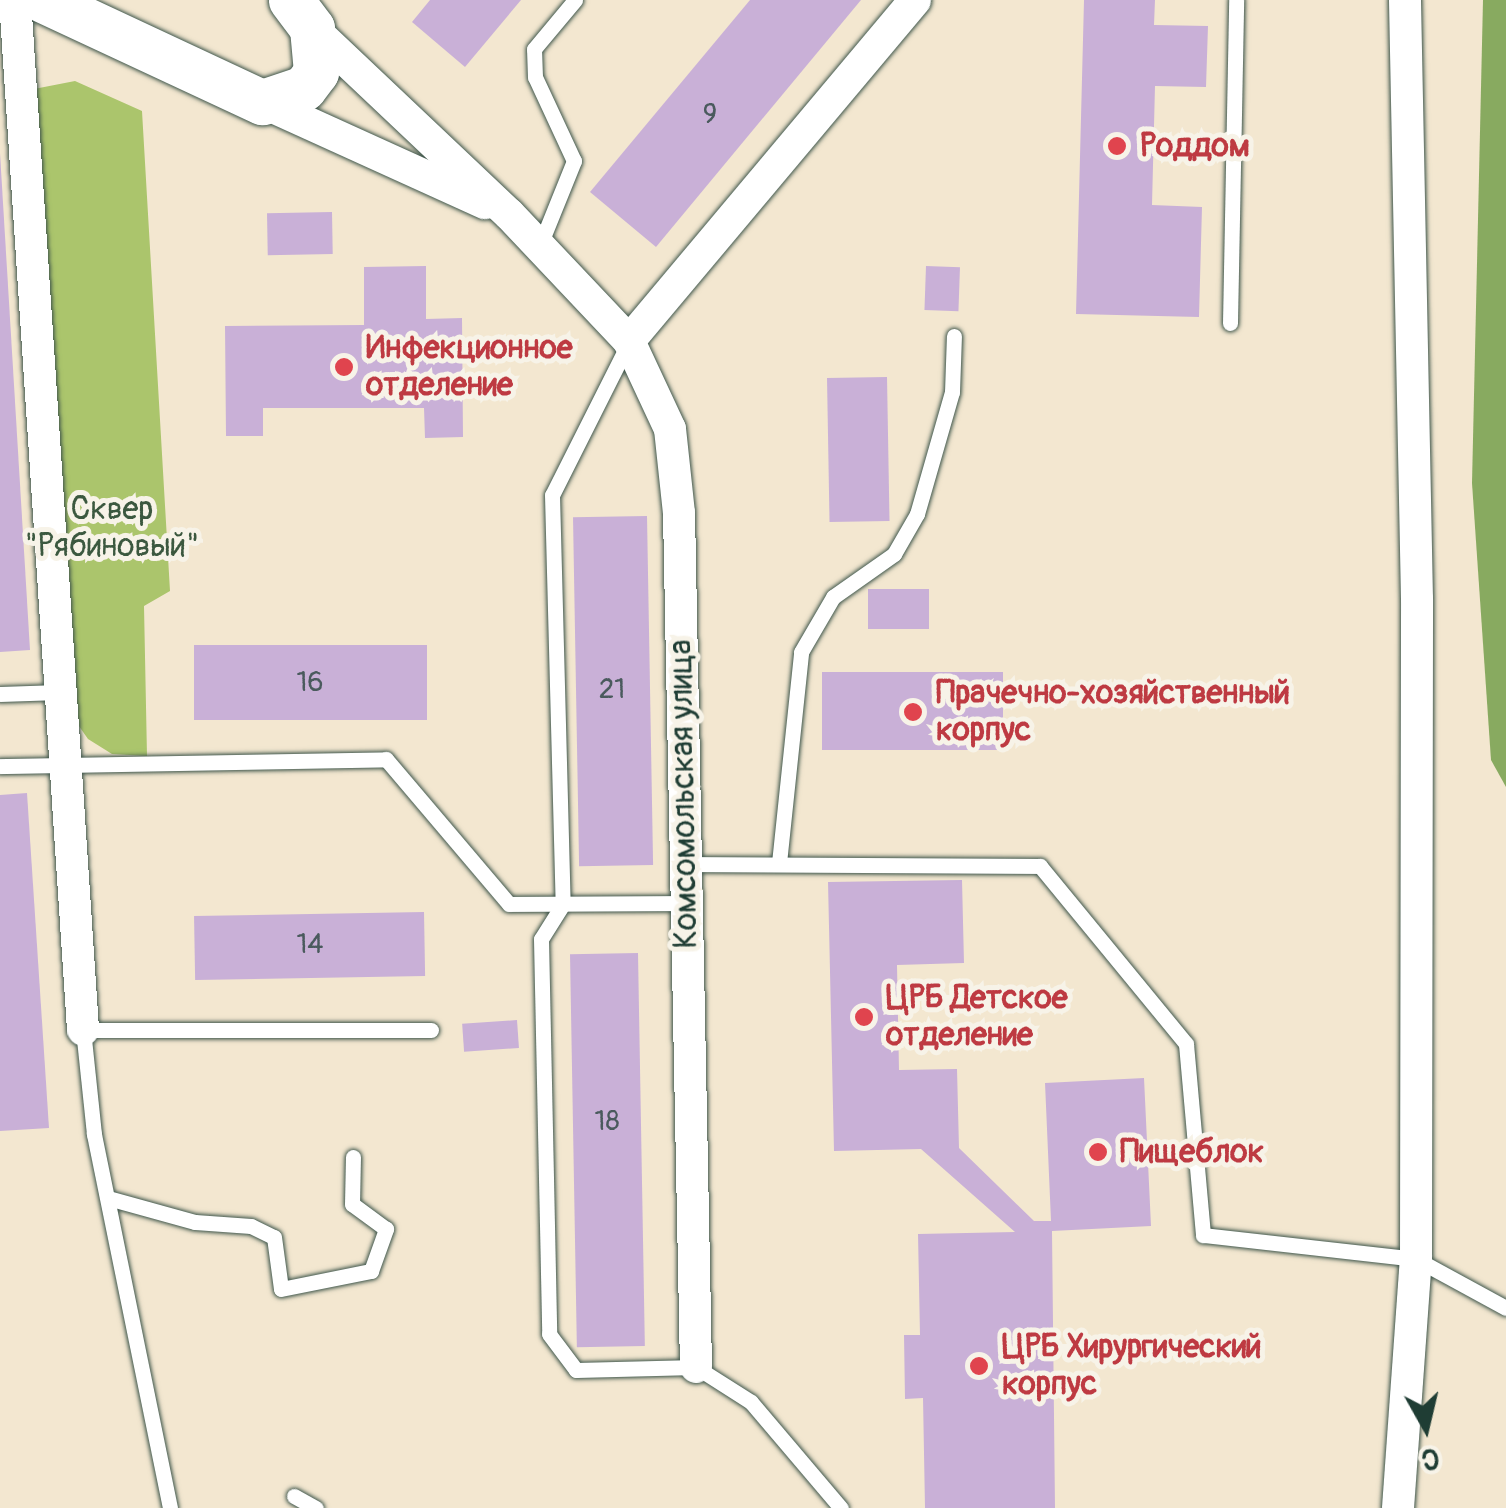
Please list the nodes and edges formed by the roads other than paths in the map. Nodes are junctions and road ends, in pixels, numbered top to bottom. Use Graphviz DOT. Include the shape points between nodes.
graph roads {
  1 [pos="15,0"];
  2 [pos="43,0"];
  3 [pos="575,0"];
  4 [pos="915,0"];
  5 [pos="1236,0"];
  6 [pos="1405,0"];
  7 [pos="302,14"];
  8 [pos="262,102"];
  9 [pos="509,214"];
  10 [pos="540,245"];
  11 [pos="1230,322"];
  12 [pos="954,336"];
  13 [pos="630,341"];
  14 [pos="58,692"];
  15 [pos="0,694"];
  16 [pos="64,761"];
  17 [pos="0,766"];
  18 [pos="779,863"];
  19 [pos="685,864"];
  20 [pos="686,903"];
  21 [pos="563,904"];
  22 [pos="83,1030"];
  23 [pos="431,1030"];
  24 [pos="353,1157"];
  25 [pos="108,1198"];
  26 [pos="1416,1258"];
  27 [pos="1506,1308"];
  28 [pos="696,1367"];
  29 [pos="294,1496"];
  30 [pos="170,1508"];
  31 [pos="316,1508"];
  32 [pos="841,1508"];
  33 [pos="1398,1508"];
  1 -- 14 [label="street"];
  2 -- 8 [label="street"];
  3 -- 10 [label="lane" via="534,49 535,76 574,162"];
  4 -- 13 [label="street"];
  5 -- 11 [label="lane"];
  6 -- 26 [label="street" via="1417,598"];
  7 -- 8 [label="street, Комсомольская улица" via="316,72 304,88"];
  7 -- 9 [label="street, Комсомольская улица"];
  8 -- 9 [label="street, Комсомольская улица"];
  9 -- 10 [label="street, Комсомольская улица"];
  10 -- 13 [label="street, Комсомольская улица"];
  12 -- 18 [label="lane" via="952,392 917,514 894,554 833,597 802,652"];
  13 -- 19 [label="street, Комсомольская улица" via="670,430 679,513"];
  13 -- 21 [label="lane" via="552,495"];
  14 -- 15 [label="lane"];
  14 -- 16 [label="street"];
  16 -- 17 [label="lane"];
  16 -- 21 [label="lane" via="386,759 509,904"];
  16 -- 22 [label="street"];
  18 -- 19 [label="lane"];
  18 -- 26 [label="lane" via="1040,866 1186,1044 1204,1235"];
  19 -- 20 [label="street, Комсомольская улица"];
  20 -- 21 [label="lane"];
  20 -- 28 [label="street, Комсомольская улица"];
  21 -- 28 [label="lane" via="541,939 549,1334 576,1370"];
  22 -- 23 [label="lane"];
  22 -- 25 [label="lane"];
  24 -- 25 [label="lane" via="352,1204 386,1230 371,1271 281,1289 274,1236"];
  25 -- 30 [label="lane"];
  26 -- 27 [label="lane"];
  26 -- 33 [label="street"];
  28 -- 32 [label="lane" via="750,1402"];
  29 -- 31 [label="lane"];
}
